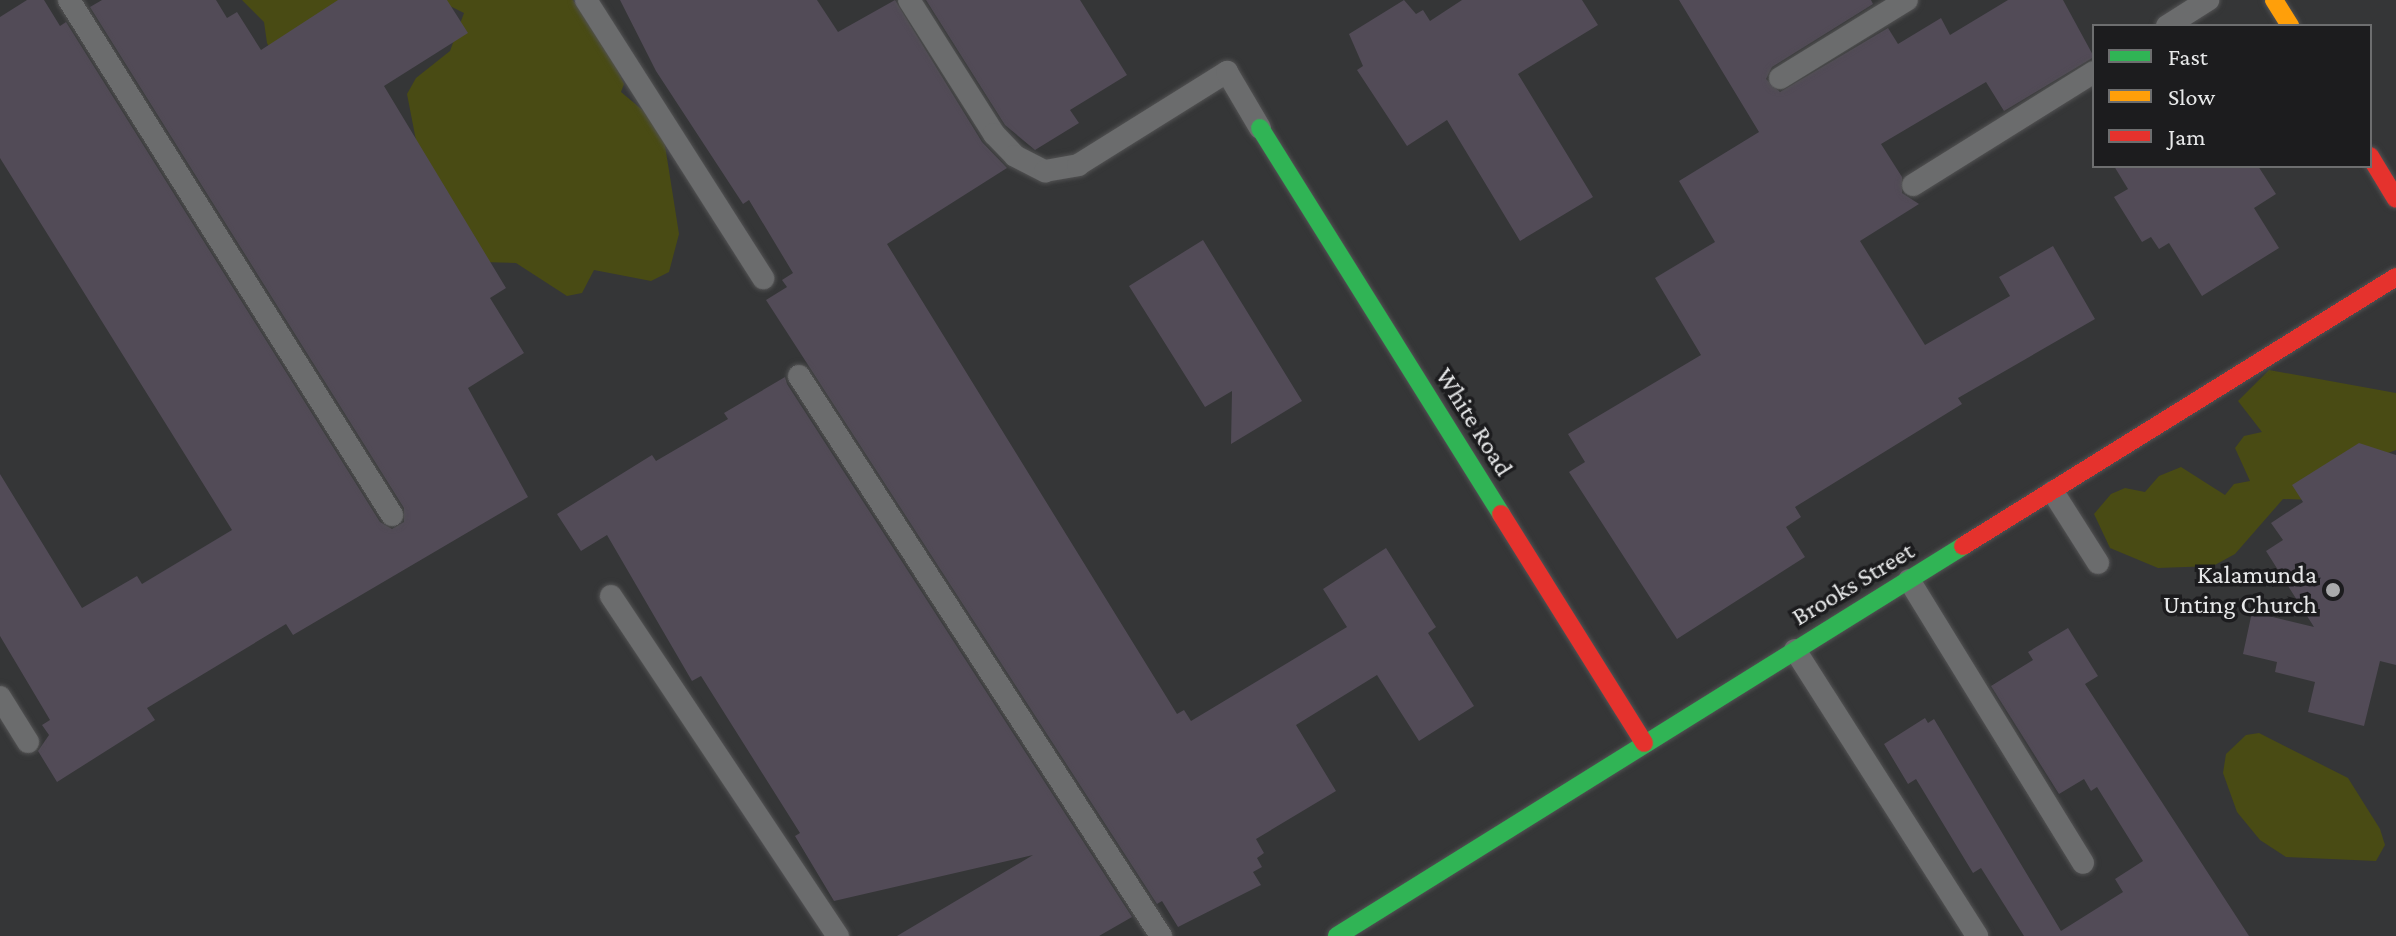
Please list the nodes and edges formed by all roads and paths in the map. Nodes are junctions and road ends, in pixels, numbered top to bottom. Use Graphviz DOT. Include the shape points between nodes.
graph roads {
  1 [pos="69,0"];
  2 [pos="586,0"];
  3 [pos="909,0"];
  4 [pos="1907,0"];
  5 [pos="2208,0"];
  6 [pos="2274,0"];
  7 [pos="2170,24"];
  8 [pos="2289,24"];
  9 [pos="2092,73"];
  10 [pos="1780,78"];
  11 [pos="1260,128"];
  12 [pos="2372,159"];
  13 [pos="1913,185"];
  14 [pos="2394,190"];
  15 [pos="2396,277"];
  16 [pos="763,278"];
  17 [pos="799,376"];
  18 [pos="2053,492"];
  19 [pos="392,515"];
  20 [pos="2098,563"];
  21 [pos="1909,580"];
  22 [pos="611,596"];
  23 [pos="1795,650"];
  24 [pos="0,697"];
  25 [pos="28,742"];
  26 [pos="1644,743"];
  27 [pos="2083,863"];
  28 [pos="838,936"];
  29 [pos="1161,936"];
  30 [pos="1337,936"];
  31 [pos="1977,936"];
  1 -- 19 [label="lane"];
  2 -- 16 [label="lane"];
  3 -- 11 [label="lane" via="994,134 1015,156 1045,171 1078,165 1227,72"];
  4 -- 10 [label="lane"];
  5 -- 7 [label="lane"];
  6 -- 8 [label="street"];
  9 -- 13 [label="lane"];
  11 -- 26 [label="street, White Road"];
  12 -- 14 [label="street"];
  15 -- 18 [label="street, Brooks Street"];
  17 -- 29 [label="lane"];
  18 -- 20 [label="lane"];
  18 -- 21 [label="street, Brooks Street"];
  21 -- 23 [label="street, Brooks Street"];
  21 -- 27 [label="lane"];
  22 -- 28 [label="lane"];
  23 -- 26 [label="street, Brooks Street"];
  23 -- 31 [label="lane"];
  24 -- 25 [label="lane"];
  26 -- 30 [label="street, Brooks Street"];
}
